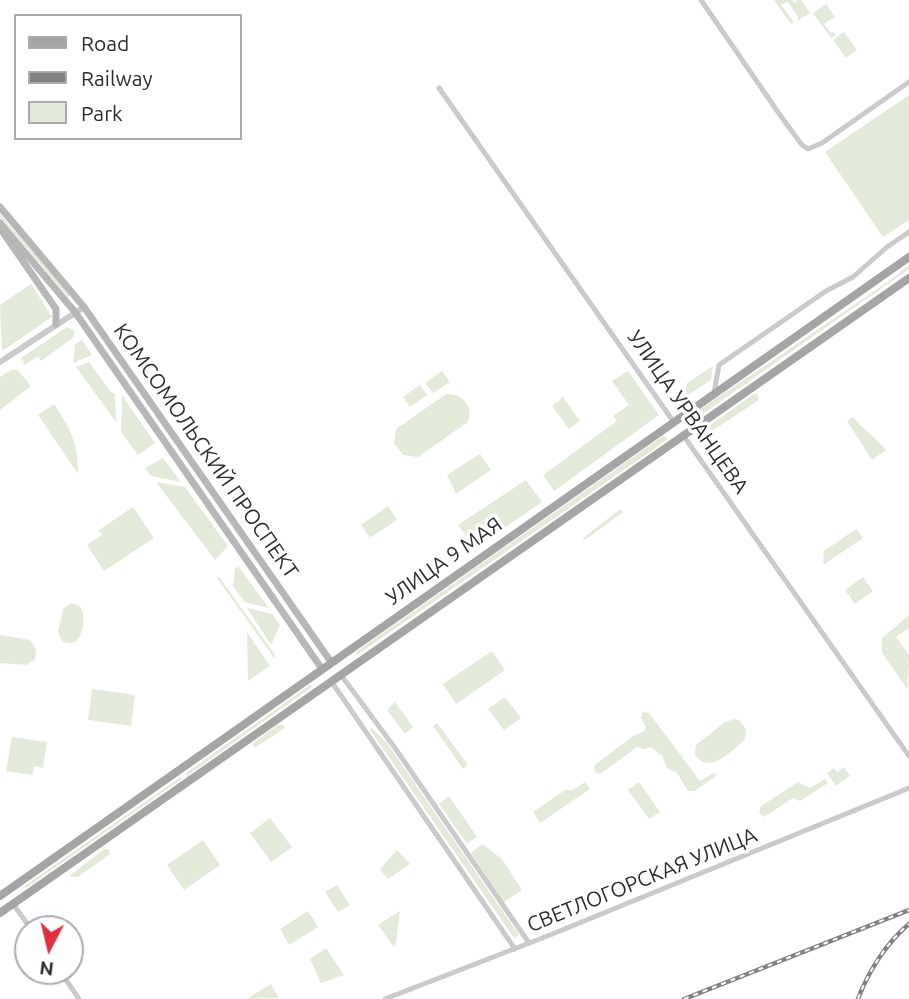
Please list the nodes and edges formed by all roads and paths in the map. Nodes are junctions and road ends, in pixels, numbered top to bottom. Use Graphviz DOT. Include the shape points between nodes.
graph roads {
  1 [pos="701,0"];
  2 [pos="909,82"];
  3 [pos="439,88"];
  4 [pos="0,208"];
  5 [pos="0,225"];
  6 [pos="909,232"];
  7 [pos="909,257"];
  8 [pos="853,277"];
  9 [pos="909,278"];
  10 [pos="863,290"];
  11 [pos="84,307"];
  12 [pos="75,312"];
  13 [pos="56,324"];
  14 [pos="0,362"];
  15 [pos="715,393"];
  16 [pos="673,421"];
  17 [pos="683,435"];
  18 [pos="188,457"];
  19 [pos="180,463"];
  20 [pos="331,662"];
  21 [pos="322,669"];
  22 [pos="341,675"];
  23 [pos="331,681"];
  24 [pos="375,721"];
  25 [pos="365,728"];
  26 [pos="909,756"];
  27 [pos="909,788"];
  28 [pos="1,892"];
  29 [pos="13,904"];
  30 [pos="0,913"];
  31 [pos="21,915"];
  32 [pos="529,943"];
  33 [pos="515,949"];
  34 [pos="385,999"];
  1 -- 2 [label="street" via="808,149"];
  3 -- 16 [label="street, УЛИЦА УРВАНЦЕВА"];
  4 -- 11 [label="main road, КОМСОМОЛЬСКИЙ ПРОСПЕКТ"];
  5 -- 12 [label="main road, КОМСОМОЛЬСКИЙ ПРОСПЕКТ"];
  5 -- 13 [label="main road" via="56,309"];
  6 -- 8 [label="street"];
  7 -- 10 [label="main road, УЛИЦА 9 МАЯ"];
  8 -- 10 [label="street"];
  8 -- 15 [label="street" via="719,365"];
  9 -- 17 [label="main road, УЛИЦА 9 МАЯ"];
  10 -- 15 [label="main road, УЛИЦА 9 МАЯ"];
  11 -- 12 [label="street"];
  11 -- 18 [label="main road, КОМСОМОЛЬСКИЙ ПРОСПЕКТ"];
  12 -- 13 [label="street"];
  12 -- 19 [label="main road, КОМСОМОЛЬСКИЙ ПРОСПЕКТ"];
  13 -- 14 [label="street"];
  15 -- 16 [label="main road, УЛИЦА 9 МАЯ"];
  16 -- 17 [label="main road, УЛИЦА УРВАНЦЕВА"];
  16 -- 20 [label="main road, УЛИЦА 9 МАЯ"];
  17 -- 22 [label="main road, УЛИЦА 9 МАЯ"];
  17 -- 26 [label="street, УЛИЦА УРВАНЦЕВА"];
  18 -- 19 [label="main road"];
  18 -- 20 [label="main road, КОМСОМОЛЬСКИЙ ПРОСПЕКТ"];
  19 -- 21 [label="main road, КОМСОМОЛЬСКИЙ ПРОСПЕКТ"];
  20 -- 21 [label="main road, УЛИЦА 9 МАЯ"];
  20 -- 22 [label="main road, КОМСОМОЛЬСКИЙ ПРОСПЕКТ"];
  21 -- 23 [label="main road, КОМСОМОЛЬСКИЙ ПРОСПЕКТ"];
  21 -- 28 [label="main road, УЛИЦА 9 МАЯ"];
  22 -- 23 [label="main road, УЛИЦА 9 МАЯ"];
  22 -- 24 [label="street, КОМСОМОЛЬСКИЙ ПРОСПЕКТ"];
  23 -- 25 [label="street, КОМСОМОЛЬСКИЙ ПРОСПЕКТ"];
  23 -- 29 [label="main road, УЛИЦА 9 МАЯ"];
  24 -- 25 [label="street"];
  24 -- 32 [label="street, КОМСОМОЛЬСКИЙ ПРОСПЕКТ"];
  25 -- 33 [label="street, КОМСОМОЛЬСКИЙ ПРОСПЕКТ"];
  27 -- 32 [label="street, СВЕТЛОГОРСКАЯ УЛИЦА"];
  28 -- 29 [label="main road"];
  29 -- 30 [label="main road, УЛИЦА 9 МАЯ"];
  29 -- 31 [label="street"];
  32 -- 33 [label="street, СВЕТЛОГОРСКАЯ УЛИЦА"];
  33 -- 34 [label="street, СВЕТЛОГОРСКАЯ УЛИЦА"];
}
